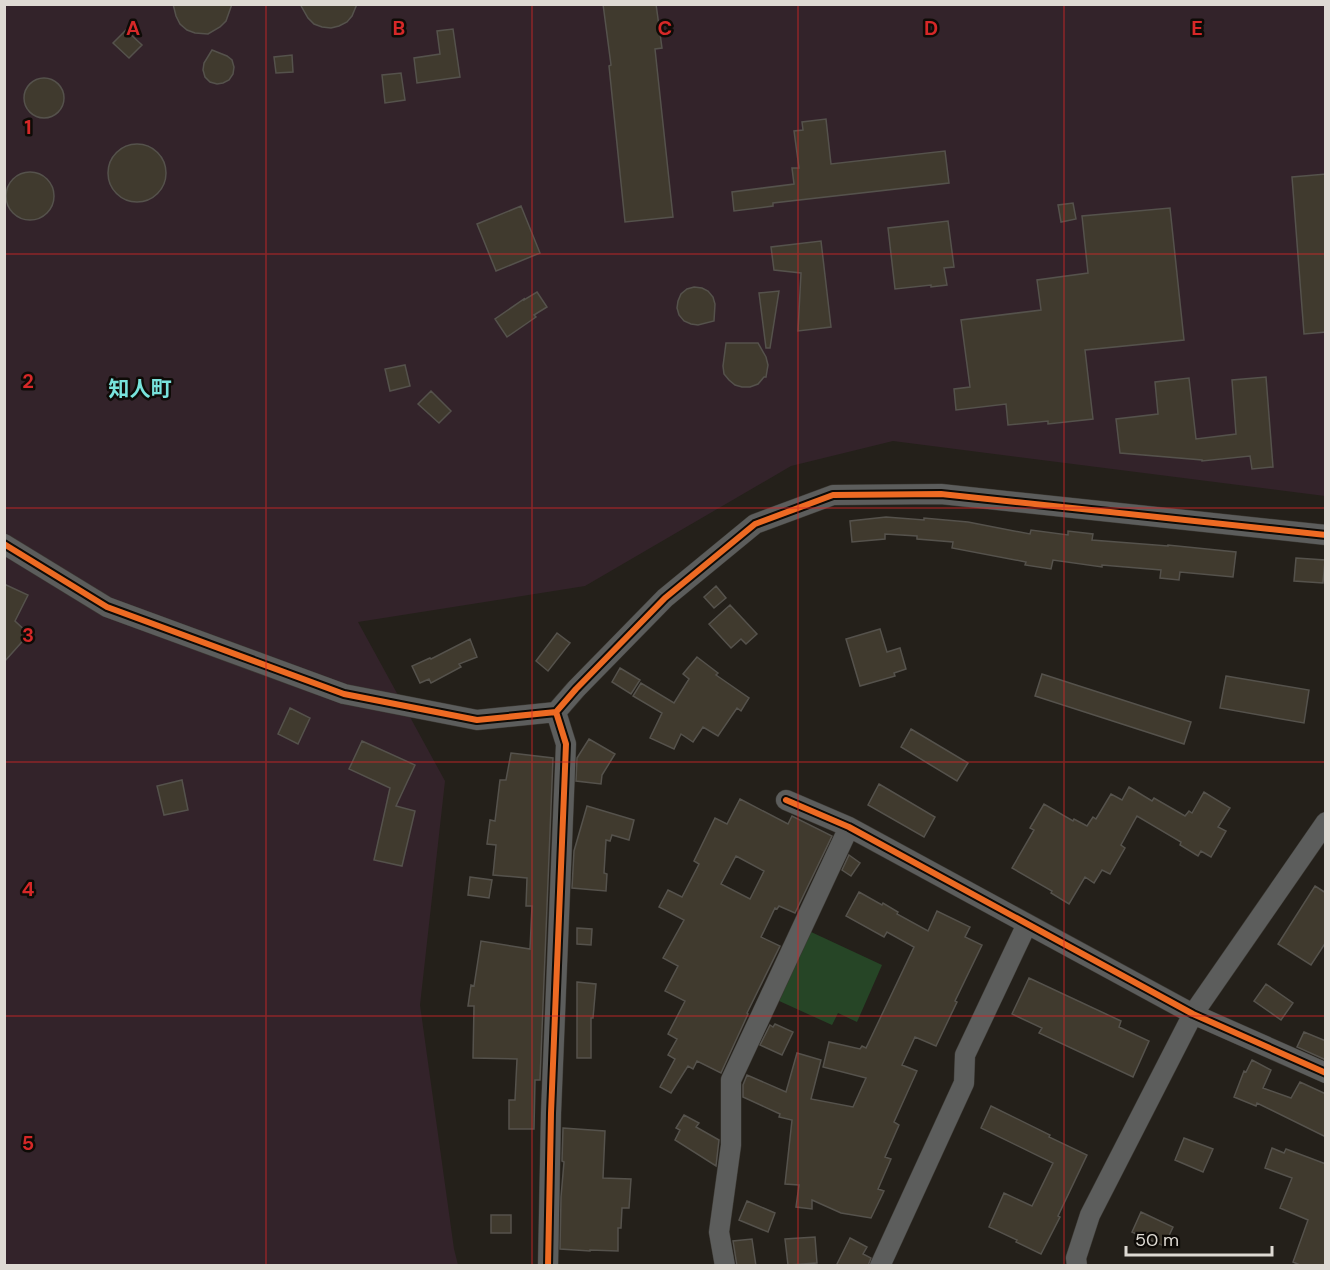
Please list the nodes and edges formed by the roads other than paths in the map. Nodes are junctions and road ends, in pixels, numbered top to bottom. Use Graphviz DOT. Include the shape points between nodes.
graph roads {
  1 [pos="1326,535"];
  2 [pos="4,544"];
  3 [pos="556,712"];
  4 [pos="786,800"];
  5 [pos="1326,822"];
  6 [pos="849,827"];
  7 [pos="1027,924"];
  8 [pos="1193,1014"];
  9 [pos="1326,1073"];
  10 [pos="548,1266"];
  11 [pos="725,1266"];
  12 [pos="880,1266"];
  13 [pos="1077,1266"];
  1 -- 3 [label="street" via="941,494 833,495 755,524 665,598"];
  2 -- 3 [label="street" via="107,607 344,694 477,720"];
  3 -- 10 [label="street" via="566,744"];
  4 -- 6 [label="street"];
  5 -- 8 [label="street"];
  6 -- 7 [label="street"];
  6 -- 11 [label="street" via="731,1080 731,1145 719,1232"];
  7 -- 8 [label="street"];
  7 -- 12 [label="street" via="965,1055 964,1083"];
  8 -- 9 [label="street"];
  8 -- 13 [label="street" via="1090,1215"];
}
